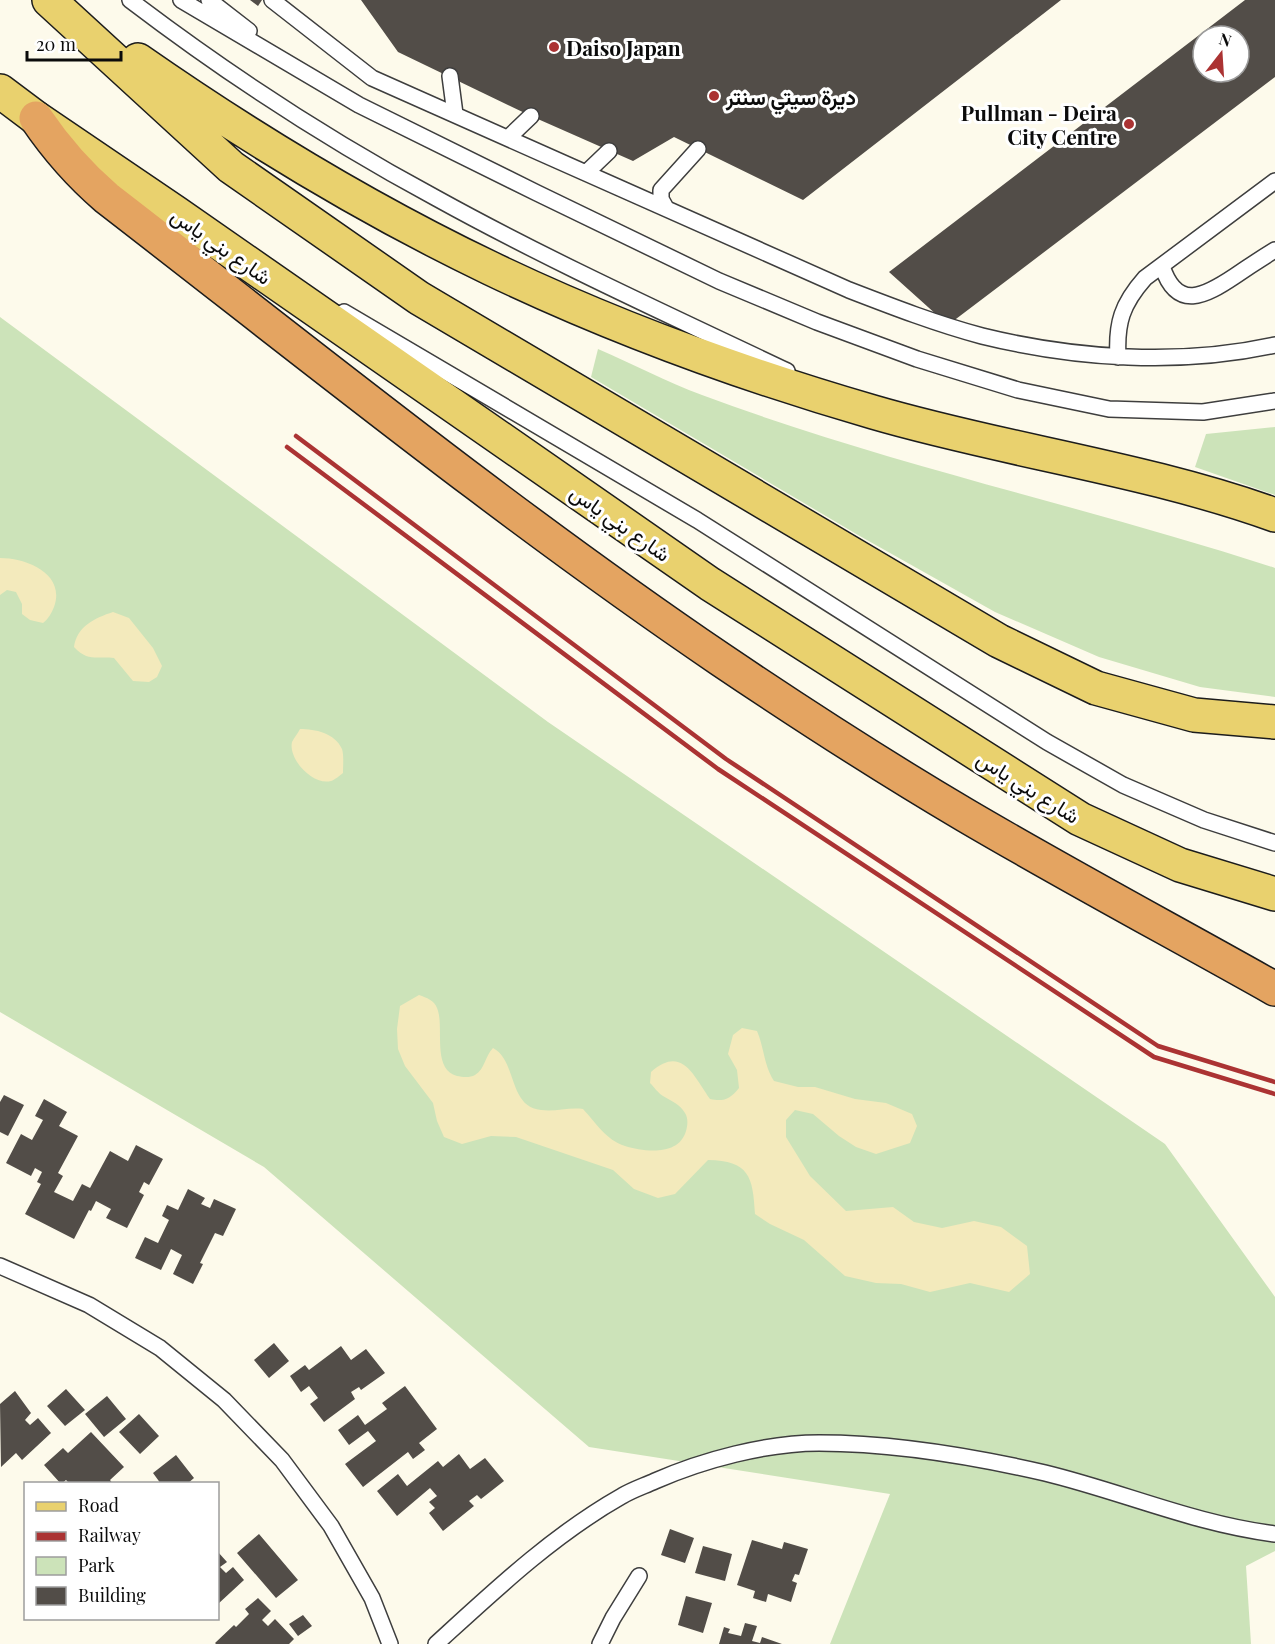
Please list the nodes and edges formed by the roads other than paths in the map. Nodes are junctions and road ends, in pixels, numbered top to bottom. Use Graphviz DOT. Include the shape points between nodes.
graph roads {
  1 [pos="49,0"];
  2 [pos="55,0"];
  3 [pos="130,0"];
  4 [pos="182,0"];
  5 [pos="209,0"];
  6 [pos="272,0"];
  7 [pos="450,76"];
  8 [pos="314,79"];
  9 [pos="0,91"];
  10 [pos="456,114"];
  11 [pos="531,116"];
  12 [pos="36,118"];
  13 [pos="508,138"];
  14 [pos="698,149"];
  15 [pos="609,151"];
  16 [pos="586,173"];
  17 [pos="1275,181"];
  18 [pos="666,208"];
  19 [pos="176,213"];
  20 [pos="1275,250"];
  21 [pos="1162,266"];
  22 [pos="1275,345"];
  23 [pos="1118,357"];
  24 [pos="1275,400"];
  25 [pos="876,414"];
  26 [pos="1275,515"];
  27 [pos="1275,722"];
  28 [pos="1275,843"];
  29 [pos="1275,894"];
  30 [pos="1275,989"];
  31 [pos="0,1266"];
  32 [pos="1275,1534"];
  33 [pos="639,1576"];
  34 [pos="390,1644"];
  35 [pos="436,1644"];
  36 [pos="600,1644"];
  1 -- 27 [label="main road" via="231,167 419,298 989,635 1096,688 1194,715"];
  2 -- 25 [label="main road" via="207,108 299,165 490,268 689,352"];
  3 -- 25 [label="lane" via="171,32 301,118 435,198 573,269"];
  4 -- 8 [label="lane"];
  5 -- 8 [label="lane"];
  6 -- 10 [label="lane" via="372,78"];
  7 -- 10 [label="lane"];
  8 -- 24 [label="lane" via="359,105 719,281 917,359 1018,390 1109,409 1203,412"];
  9 -- 12 [label="main road, شارع بني ياس"];
  10 -- 13 [label="lane"];
  11 -- 13 [label="lane"];
  12 -- 19 [label="main road, شارع بني ياس"];
  12 -- 30 [label="highway" via="54,145 107,198 483,490 601,576 720,659 956,809"];
  13 -- 16 [label="lane"];
  14 -- 18 [label="lane" via="661,190"];
  15 -- 16 [label="lane"];
  16 -- 18 [label="lane"];
  17 -- 21 [label="lane"];
  18 -- 23 [label="lane" via="849,290 915,315 981,336 1049,350"];
  19 -- 28 [label="lane" via="698,520 1047,742 1123,785 1204,820"];
  19 -- 29 [label="main road, شارع بني ياس" via="710,584 1080,819 1180,865"];
  20 -- 21 [label="lane" via="1211,291 1195,296 1179,293 1167,281"];
  21 -- 23 [label="lane" via="1131,295 1121,314"];
  22 -- 23 [label="lane" via="1188,357"];
  25 -- 26 [label="main road" via="1150,477"];
  31 -- 34 [label="lane" via="89,1305 160,1348 224,1400 282,1460 331,1526 372,1598"];
  32 -- 35 [label="lane" via="1184,1516 1047,1474 966,1457 884,1446 817,1443 750,1450 685,1468 623,1495 566,1531"];
  33 -- 36 [label="lane"];
}
